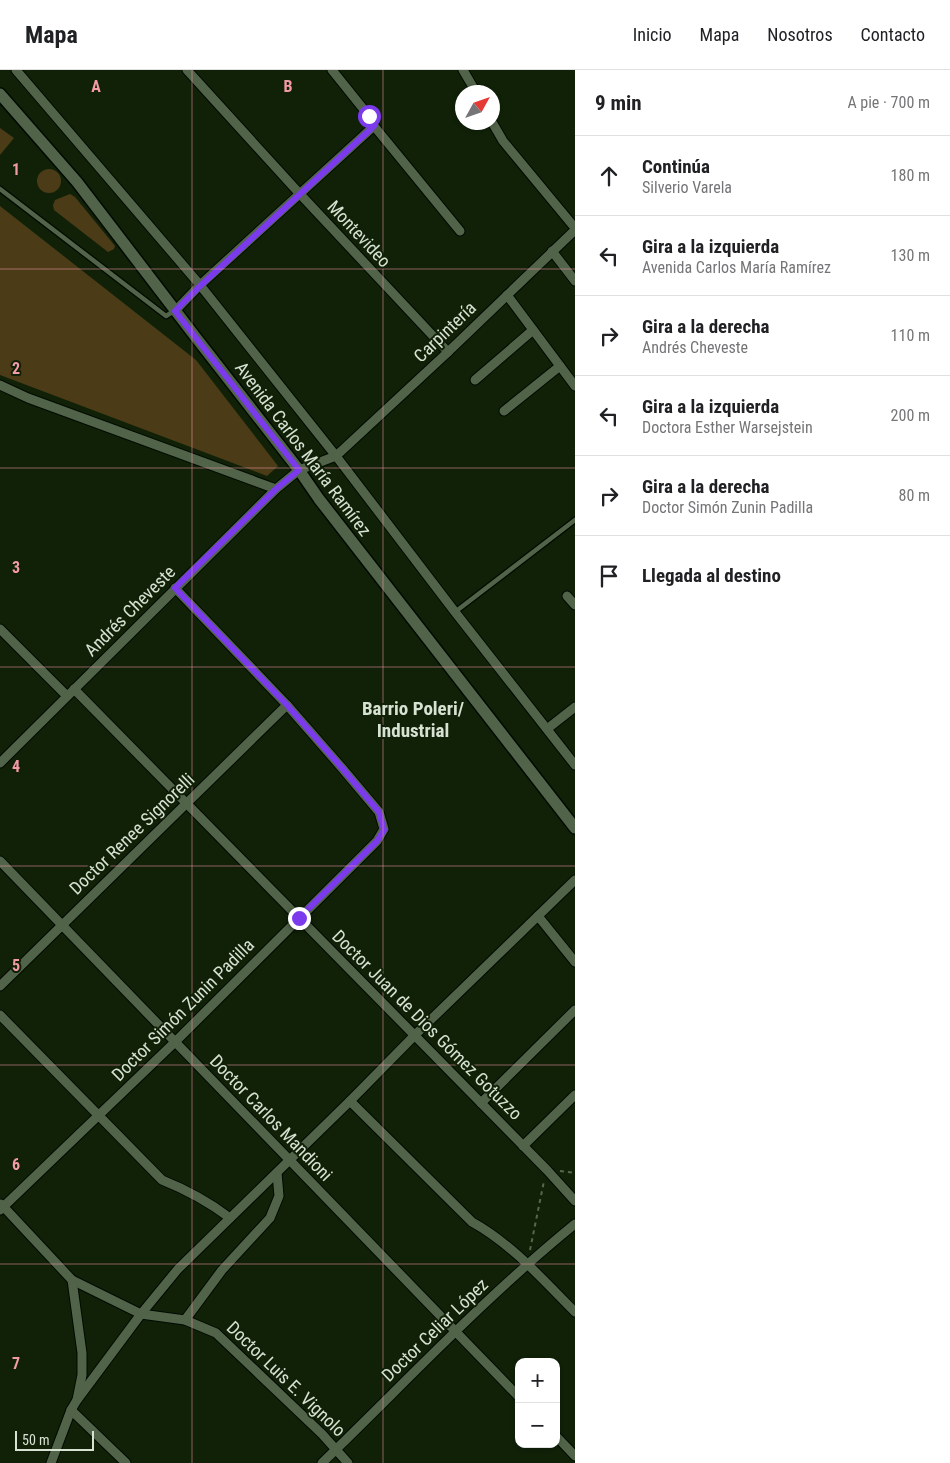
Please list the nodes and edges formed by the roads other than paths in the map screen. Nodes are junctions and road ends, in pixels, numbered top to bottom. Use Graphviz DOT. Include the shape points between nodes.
graph roads {
  1 [pos="16,70"];
  2 [pos="187,70"];
  3 [pos="332,70"];
  4 [pos="463,70"];
  5 [pos="472,85"];
  6 [pos="0,94"];
  7 [pos="374,126"];
  8 [pos="497,130"];
  9 [pos="0,189"];
  10 [pos="299,194"];
  11 [pos="575,229"];
  12 [pos="460,231"];
  13 [pos="552,251"];
  14 [pos="575,281"];
  15 [pos="200,286"];
  16 [pos="507,295"];
  17 [pos="175,311"];
  18 [pos="534,330"];
  19 [pos="448,352"];
  20 [pos="560,366"];
  21 [pos="475,380"];
  22 [pos="0,386"];
  23 [pos="575,386"];
  24 [pos="504,411"];
  25 [pos="336,456"];
  26 [pos="299,470"];
  27 [pos="276,489"];
  28 [pos="575,520"];
  29 [pos="175,588"];
  30 [pos="567,596"];
  31 [pos="575,605"];
  32 [pos="455,612"];
  33 [pos="0,629"];
  34 [pos="74,689"];
  35 [pos="67,696"];
  36 [pos="287,705"];
  37 [pos="575,707"];
  38 [pos="546,729"];
  39 [pos="0,762"];
  40 [pos="575,765"];
  41 [pos="186,804"];
  42 [pos="575,828"];
  43 [pos="0,861"];
  44 [pos="575,880"];
  45 [pos="538,916"];
  46 [pos="299,918"];
  47 [pos="62,925"];
  48 [pos="575,962"];
  49 [pos="0,986"];
  50 [pos="575,1010"];
  51 [pos="0,1014"];
  52 [pos="415,1035"];
  53 [pos="175,1042"];
  54 [pos="575,1095"];
  55 [pos="350,1101"];
  56 [pos="481,1103"];
  57 [pos="99,1115"];
  58 [pos="523,1146"];
  59 [pos="290,1160"];
  60 [pos="276,1173"];
  61 [pos="575,1201"];
  62 [pos="1,1207"];
  63 [pos="230,1218"];
  64 [pos="575,1224"];
  65 [pos="527,1264"];
  66 [pos="72,1280"];
  67 [pos="575,1312"];
  68 [pos="141,1314"];
  69 [pos="185,1320"];
  70 [pos="456,1331"];
  71 [pos="515,1393"];
  72 [pos="77,1400"];
  73 [pos="71,1410"];
  74 [pos="560,1440"];
  75 [pos="336,1449"];
  76 [pos="575,1456"];
  77 [pos="50,1463"];
  78 [pos="126,1463"];
  79 [pos="322,1463"];
  80 [pos="348,1463"];
  1 -- 15 [label="street, Avenida Carlos María Ramírez"];
  2 -- 10 [label="street, Montevideo"];
  3 -- 7 [label="street"];
  4 -- 5 [label="street"];
  6 -- 17 [label="street, Avenida Carlos María Ramírez" via="78,182"];
  7 -- 10 [label="street"];
  7 -- 12 [label="street"];
  8 -- 11 [label="street"];
  9 -- 17 [label="lane" via="166,316"];
  10 -- 15 [label="street"];
  10 -- 19 [label="street, Montevideo"];
  11 -- 13 [label="street, Carpintería"];
  13 -- 14 [label="street"];
  13 -- 16 [label="street, Carpintería"];
  15 -- 17 [label="street"];
  15 -- 25 [label="street, Avenida Carlos María Ramírez"];
  16 -- 18 [label="street"];
  16 -- 19 [label="street, Carpintería"];
  17 -- 26 [label="street, Avenida Carlos María Ramírez"];
  18 -- 20 [label="street"];
  18 -- 21 [label="street"];
  19 -- 25 [label="street, Carpintería"];
  20 -- 23 [label="street"];
  20 -- 24 [label="street"];
  22 -- 27 [label="street"];
  25 -- 26 [label="street, Andrés Cheveste"];
  25 -- 32 [label="street, Avenida Carlos María Ramírez"];
  26 -- 27 [label="street, Andrés Cheveste"];
  26 -- 42 [label="street, Avenida Carlos María Ramírez"];
  27 -- 29 [label="street, Andrés Cheveste"];
  28 -- 32 [label="lane"];
  29 -- 34 [label="street, Andrés Cheveste"];
  29 -- 36 [label="street"];
  30 -- 31 [label="street"];
  32 -- 38 [label="street, Avenida Carlos María Ramírez"];
  33 -- 35 [label="street"];
  34 -- 35 [label="street, Andrés Cheveste"];
  34 -- 41 [label="street, Doctor Juan de Dios Gómez Gotuzzo"];
  35 -- 39 [label="street, Andrés Cheveste"];
  36 -- 41 [label="street, Doctor Renee Signorelli"];
  36 -- 46 [label="street, Doctor Simón Zunin Padilla" via="379,812 384,830 377,841"];
  37 -- 38 [label="street"];
  38 -- 40 [label="street, Avenida Carlos María Ramírez"];
  41 -- 46 [label="street, Doctor Juan de Dios Gómez Gotuzzo"];
  41 -- 47 [label="street, Doctor Renee Signorelli"];
  43 -- 47 [label="street, Doctor Carlos Mandioni"];
  44 -- 45 [label="street"];
  45 -- 48 [label="street"];
  45 -- 52 [label="street"];
  46 -- 52 [label="street, Doctor Juan de Dios Gómez Gotuzzo"];
  46 -- 53 [label="street, Doctor Simón Zunin Padilla"];
  47 -- 49 [label="street, Doctor Renee Signorelli"];
  47 -- 53 [label="street, Doctor Carlos Mandioni"];
  50 -- 56 [label="street"];
  51 -- 57 [label="street"];
  52 -- 55 [label="street"];
  52 -- 56 [label="street, Doctor Juan de Dios Gómez Gotuzzo"];
  53 -- 57 [label="street, Doctor Simón Zunin Padilla"];
  53 -- 59 [label="street, Doctor Carlos Mandioni"];
  54 -- 58 [label="street"];
  55 -- 59 [label="street"];
  55 -- 65 [label="street" via="472,1222"];
  56 -- 58 [label="street, Doctor Juan de Dios Gómez Gotuzzo"];
  57 -- 62 [label="street, Doctor Simón Zunin Padilla"];
  57 -- 63 [label="street" via="162,1180 183,1188"];
  58 -- 61 [label="street, Doctor Juan de Dios Gómez Gotuzzo"];
  59 -- 60 [label="street"];
  59 -- 70 [label="street, Doctor Carlos Mandioni"];
  60 -- 63 [label="street"];
  60 -- 69 [label="street" via="279,1196 270,1218 222,1270"];
  62 -- 66 [label="street, Doctor Luis E. Vignolo"];
  63 -- 68 [label="street" via="178,1269"];
  64 -- 65 [label="street, Doctor Celiar López"];
  65 -- 67 [label="street"];
  65 -- 70 [label="street, Doctor Celiar López"];
  66 -- 68 [label="street, Doctor Luis E. Vignolo"];
  66 -- 72 [label="street" via="82,1353"];
  68 -- 69 [label="street, Doctor Luis E. Vignolo"];
  68 -- 72 [label="street"];
  69 -- 75 [label="street, Doctor Luis E. Vignolo" via="216,1333"];
  70 -- 71 [label="street, Doctor Carlos Mandioni"];
  70 -- 75 [label="street, Doctor Celiar López"];
  72 -- 73 [label="street"];
  73 -- 77 [label="street"];
  73 -- 78 [label="street"];
  74 -- 76 [label="street"];
  75 -- 79 [label="street, Doctor Celiar López"];
  75 -- 80 [label="street, Doctor Luis E. Vignolo"];
}
